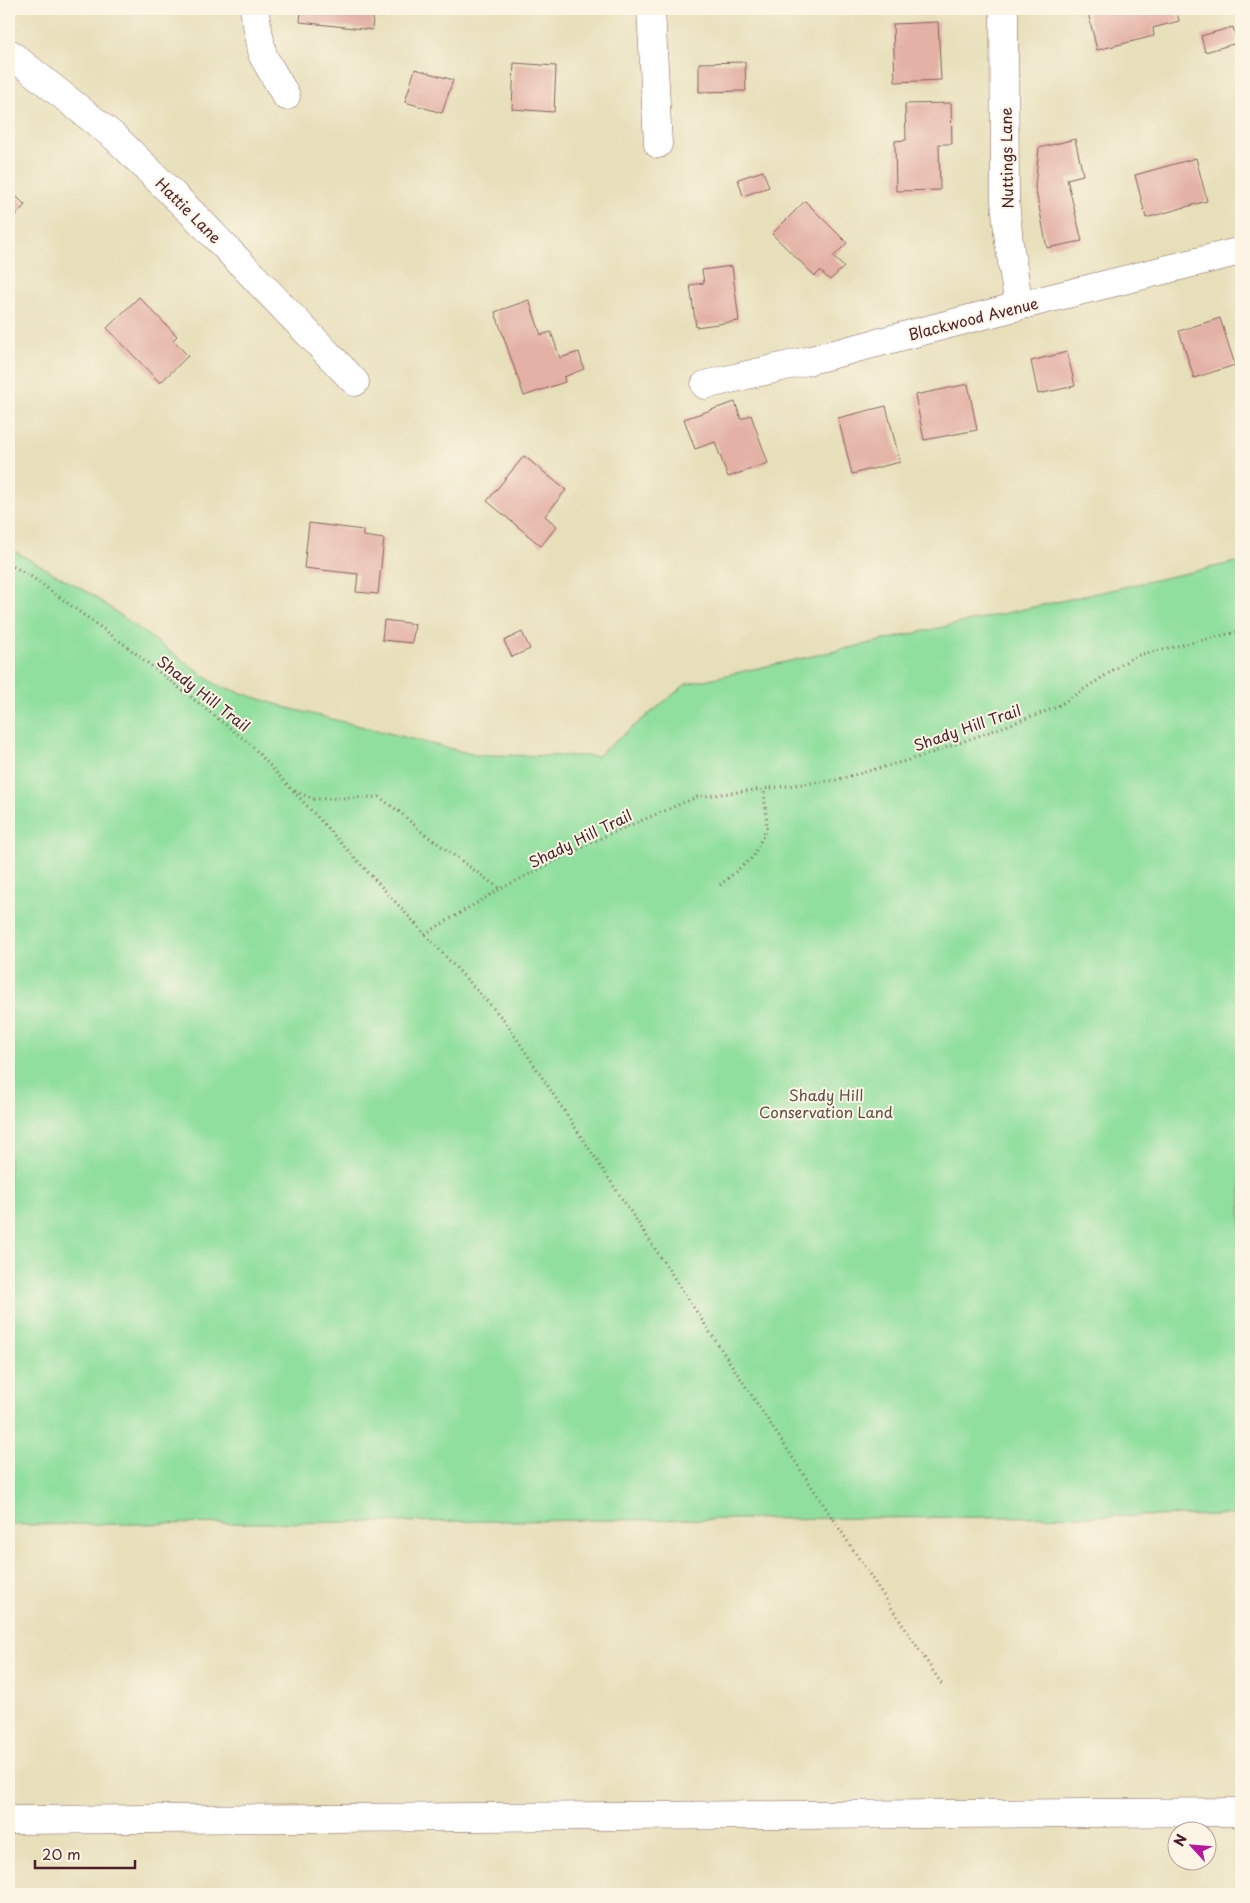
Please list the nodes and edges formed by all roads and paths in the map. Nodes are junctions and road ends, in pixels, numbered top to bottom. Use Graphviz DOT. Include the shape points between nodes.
graph roads {
  1 [pos="254,9"];
  2 [pos="651,9"];
  3 [pos="1004,9"];
  4 [pos="9,53"];
  5 [pos="286,96"];
  6 [pos="658,144"];
  7 [pos="1241,252"];
  8 [pos="1019,306"];
  9 [pos="355,382"];
  10 [pos="705,385"];
  11 [pos="9,564"];
  12 [pos="1241,631"];
  13 [pos="764,789"];
  14 [pos="292,790"];
  15 [pos="720,885"];
  16 [pos="500,889"];
  17 [pos="425,934"];
  18 [pos="943,1686"];
  19 [pos="1241,1812"];
  20 [pos="9,1820"];
  1 -- 5 [label="main road" via="263,56"];
  2 -- 6 [label="main road"];
  3 -- 8 [label="main road, Nuttings Lane" via="1005,201"];
  4 -- 9 [label="main road, Hattie Lane" via="116,138"];
  7 -- 8 [label="main road, Blackwood Avenue"];
  8 -- 10 [label="main road, Blackwood Avenue"];
  11 -- 14 [label="path, Shady Hill Trail" via="29,574 125,645 250,744"];
  12 -- 13 [label="path, Shady Hill Trail" via="1135,656 1055,708 923,756 836,780"];
  13 -- 15 [label="path" via="767,827 752,857"];
  13 -- 16 [label="path, Shady Hill Trail" via="697,797 607,835"];
  14 -- 16 [label="path, Shady Hill Trail" via="313,799 379,797"];
  14 -- 17 [label="path"];
  16 -- 17 [label="path"];
  17 -- 18 [label="path" via="505,1021"];
  19 -- 20 [label="main road"];
}
